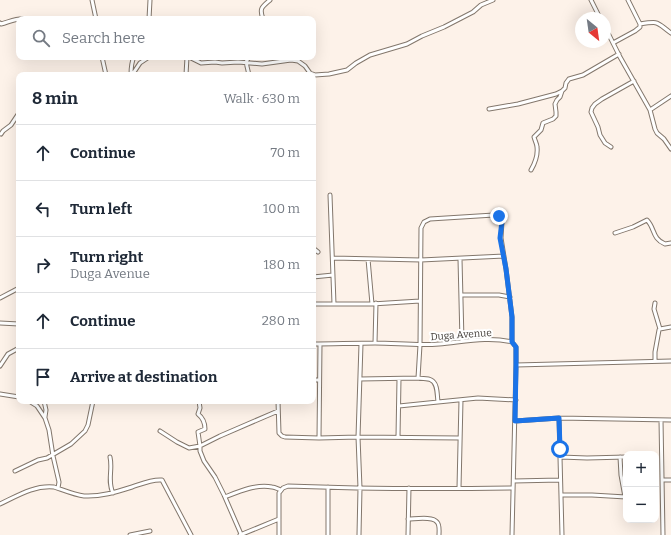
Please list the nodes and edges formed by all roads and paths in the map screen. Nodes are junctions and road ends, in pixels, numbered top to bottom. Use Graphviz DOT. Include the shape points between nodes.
graph roads {
  1 [pos="92,0"];
  2 [pos="150,0"];
  3 [pos="270,0"];
  4 [pos="479,0"];
  5 [pos="493,0"];
  6 [pos="591,0"];
  7 [pos="628,0"];
  8 [pos="480,5"];
  9 [pos="597,12"];
  10 [pos="95,16"];
  11 [pos="149,16"];
  12 [pos="262,16"];
  13 [pos="16,19"];
  14 [pos="0,23"];
  15 [pos="640,24"];
  16 [pos="671,33"];
  17 [pos="611,39"];
  18 [pos="613,43"];
  19 [pos="619,54"];
  20 [pos="103,60"];
  21 [pos="132,60"];
  22 [pos="144,60"];
  23 [pos="188,60"];
  24 [pos="194,60"];
  25 [pos="291,60"];
  26 [pos="291,60"];
  27 [pos="246,62"];
  28 [pos="105,72"];
  29 [pos="131,72"];
  30 [pos="133,72"];
  31 [pos="186,72"];
  32 [pos="248,72"];
  33 [pos="309,72"];
  34 [pos="316,75"];
  35 [pos="634,81"];
  36 [pos="562,91"];
  37 [pos="671,96"];
  38 [pos="489,110"];
  39 [pos="650,110"];
  40 [pos="16,117"];
  41 [pos="1,134"];
  42 [pos="611,147"];
  43 [pos="671,149"];
  44 [pos="531,170"];
  45 [pos="330,195"];
  46 [pos="615,233"];
  47 [pos="671,243"];
  48 [pos="504,256"];
  49 [pos="332,258"];
  50 [pos="368,259"];
  51 [pos="460,259"];
  52 [pos="421,260"];
  53 [pos="333,275"];
  54 [pos="316,277"];
  55 [pos="16,290"];
  56 [pos="461,295"];
  57 [pos="510,297"];
  58 [pos="0,298"];
  59 [pos="420,301"];
  60 [pos="374,303"];
  61 [pos="655,303"];
  62 [pos="316,304"];
  63 [pos="334,304"];
  64 [pos="0,323"];
  65 [pos="16,324"];
  66 [pos="671,327"];
  67 [pos="660,328"];
  68 [pos="462,341"];
  69 [pos="512,342"];
  70 [pos="375,343"];
  71 [pos="316,344"];
  72 [pos="320,344"];
  73 [pos="361,344"];
  74 [pos="420,344"];
  75 [pos="16,350"];
  76 [pos="655,361"];
  77 [pos="671,361"];
  78 [pos="516,365"];
  79 [pos="0,366"];
  80 [pos="418,378"];
  81 [pos="360,379"];
  82 [pos="399,379"];
  83 [pos="316,380"];
  84 [pos="320,380"];
  85 [pos="0,394"];
  86 [pos="16,397"];
  87 [pos="461,400"];
  88 [pos="516,400"];
  89 [pos="438,402"];
  90 [pos="34,404"];
  91 [pos="45,404"];
  92 [pos="92,404"];
  93 [pos="199,404"];
  94 [pos="278,404"];
  95 [pos="399,406"];
  96 [pos="278,411"];
  97 [pos="45,418"];
  98 [pos="559,418"];
  99 [pos="661,420"];
  100 [pos="671,420"];
  101 [pos="515,421"];
  102 [pos="160,431"];
  103 [pos="358,437"];
  104 [pos="398,437"];
  105 [pos="319,438"];
  106 [pos="460,438"];
  107 [pos="200,446"];
  108 [pos="53,456"];
  109 [pos="661,456"];
  110 [pos="561,457"];
  111 [pos="620,457"];
  112 [pos="110,458"];
  113 [pos="15,471"];
  114 [pos="560,480"];
  115 [pos="662,480"];
  116 [pos="671,480"];
  117 [pos="514,481"];
  118 [pos="328,487"];
  119 [pos="623,487"];
  120 [pos="58,488"];
  121 [pos="360,488"];
  122 [pos="409,488"];
  123 [pos="459,488"];
  124 [pos="513,488"];
  125 [pos="281,490"];
  126 [pos="114,493"];
  127 [pos="561,495"];
  128 [pos="225,497"];
  129 [pos="623,497"];
  130 [pos="662,497"];
  131 [pos="0,504"];
  132 [pos="279,519"];
  133 [pos="408,519"];
  134 [pos="150,531"];
  135 [pos="130,535"];
  136 [pos="191,535"];
  137 [pos="240,535"];
  138 [pos="279,535"];
  139 [pos="328,535"];
  140 [pos="359,535"];
  141 [pos="408,535"];
  142 [pos="439,535"];
  143 [pos="512,535"];
  144 [pos="562,535"];
  145 [pos="663,535"];
  1 -- 10 [label="street"];
  2 -- 11 [label="street"];
  3 -- 12 [label="street" via="262,7"];
  4 -- 8 [label="street"];
  5 -- 8 [label="street"];
  6 -- 9 [label="street"];
  7 -- 15 [label="street"];
  8 -- 34 [label="street" via="473,12 444,27 407,44 370,55 347,70"];
  13 -- 14 [label="street"];
  15 -- 16 [label="street" via="659,23"];
  15 -- 18 [label="street" via="635,31"];
  17 -- 18 [label="street"];
  18 -- 19 [label="street"];
  19 -- 35 [label="street"];
  19 -- 36 [label="street" via="583,75 569,79"];
  20 -- 28 [label="street"];
  21 -- 29 [label="street"];
  22 -- 30 [label="street"];
  23 -- 31 [label="street"];
  24 -- 27 [label="street" via="201,63"];
  25 -- 33 [label="street" via="298,61"];
  26 -- 27 [label="street" via="262,64"];
  27 -- 32 [label="street"];
  35 -- 39 [label="street"];
  35 -- 42 [label="street" via="602,99 592,108 591,112 600,135"];
  36 -- 38 [label="street"];
  36 -- 44 [label="street" via="555,104 556,116 544,123 534,137 537,155"];
  37 -- 39 [label="street"];
  39 -- 43 [label="street" via="656,133"];
  40 -- 41 [label="street"];
  45 -- 49 [label="street"];
  46 -- 47 [label="street" via="647,220 657,240 665,244"];
  48 -- 51 [label="street"];
  48 -- 52 [label="street" via="500,238 502,221 499,216 494,215 430,219 424,222 421,228"];
  48 -- 57 [label="street"];
  49 -- 50 [label="street"];
  49 -- 53 [label="street"];
  50 -- 52 [label="street"];
  50 -- 60 [label="street"];
  51 -- 52 [label="street"];
  51 -- 56 [label="street"];
  52 -- 59 [label="street"];
  53 -- 54 [label="street"];
  53 -- 63 [label="street"];
  55 -- 58 [label="street"];
  56 -- 57 [label="street"];
  56 -- 68 [label="street"];
  57 -- 69 [label="street"];
  59 -- 60 [label="street"];
  59 -- 74 [label="street"];
  60 -- 63 [label="street"];
  60 -- 70 [label="street"];
  61 -- 67 [label="street" via="654,310"];
  62 -- 63 [label="street"];
  64 -- 65 [label="street"];
  66 -- 67 [label="street"];
  67 -- 76 [label="street"];
  68 -- 69 [label="street, Duga Avenue"];
  68 -- 74 [label="street, Duga Avenue"];
  69 -- 78 [label="street" via="516,347"];
  70 -- 73 [label="street, Duga Avenue"];
  70 -- 74 [label="street, Duga Avenue"];
  71 -- 72 [label="street, Duga Avenue"];
  72 -- 73 [label="street, Duga Avenue"];
  72 -- 84 [label="street"];
  73 -- 81 [label="street"];
  74 -- 80 [label="street"];
  75 -- 79 [label="street" via="8,354"];
  76 -- 77 [label="street"];
  76 -- 78 [label="street"];
  78 -- 88 [label="street"];
  80 -- 82 [label="street"];
  80 -- 89 [label="street" via="435,383"];
  81 -- 82 [label="street"];
  81 -- 103 [label="street"];
  82 -- 95 [label="street"];
  83 -- 84 [label="street"];
  84 -- 105 [label="street"];
  85 -- 86 [label="street"];
  87 -- 88 [label="street"];
  87 -- 89 [label="street"];
  87 -- 106 [label="street"];
  88 -- 101 [label="street"];
  89 -- 95 [label="street"];
  90 -- 97 [label="street"];
  91 -- 97 [label="street"];
  92 -- 108 [label="street" via="85,431"];
  93 -- 107 [label="street" via="198,414 205,422 205,429 198,432"];
  94 -- 96 [label="street"];
  95 -- 104 [label="street"];
  96 -- 105 [label="street" via="279,433 282,436"];
  96 -- 107 [label="street"];
  97 -- 108 [label="street"];
  98 -- 99 [label="street"];
  98 -- 101 [label="street"];
  98 -- 110 [label="street"];
  99 -- 100 [label="street"];
  99 -- 109 [label="street"];
  101 -- 117 [label="street"];
  102 -- 107 [label="street" via="189,448"];
  103 -- 104 [label="street"];
  103 -- 105 [label="street"];
  103 -- 121 [label="street"];
  104 -- 106 [label="street"];
  106 -- 123 [label="street"];
  107 -- 128 [label="street" via="204,461"];
  108 -- 113 [label="street"];
  108 -- 120 [label="street"];
  109 -- 115 [label="street"];
  110 -- 111 [label="street"];
  110 -- 114 [label="street"];
  111 -- 119 [label="street"];
  112 -- 126 [label="street" via="111,489"];
  114 -- 117 [label="street"];
  114 -- 127 [label="street"];
  115 -- 116 [label="street"];
  115 -- 130 [label="street"];
  117 -- 124 [label="street"];
  118 -- 121 [label="street"];
  118 -- 125 [label="street" via="288,486"];
  118 -- 139 [label="street"];
  120 -- 126 [label="street" via="83,496"];
  120 -- 131 [label="street" via="49,486 29,490"];
  121 -- 122 [label="street"];
  121 -- 140 [label="street"];
  122 -- 123 [label="street"];
  122 -- 133 [label="street"];
  123 -- 124 [label="street"];
  124 -- 143 [label="street"];
  125 -- 128 [label="street" via="257,486"];
  125 -- 132 [label="street" via="278,498"];
  126 -- 136 [label="street" via="146,482 162,480"];
  127 -- 129 [label="street"];
  127 -- 144 [label="street"];
  128 -- 137 [label="street"];
  130 -- 145 [label="street"];
  132 -- 137 [label="street"];
  132 -- 138 [label="street"];
  133 -- 141 [label="street"];
  133 -- 142 [label="street" via="434,519 439,525"];
  134 -- 135 [label="street"];
}
